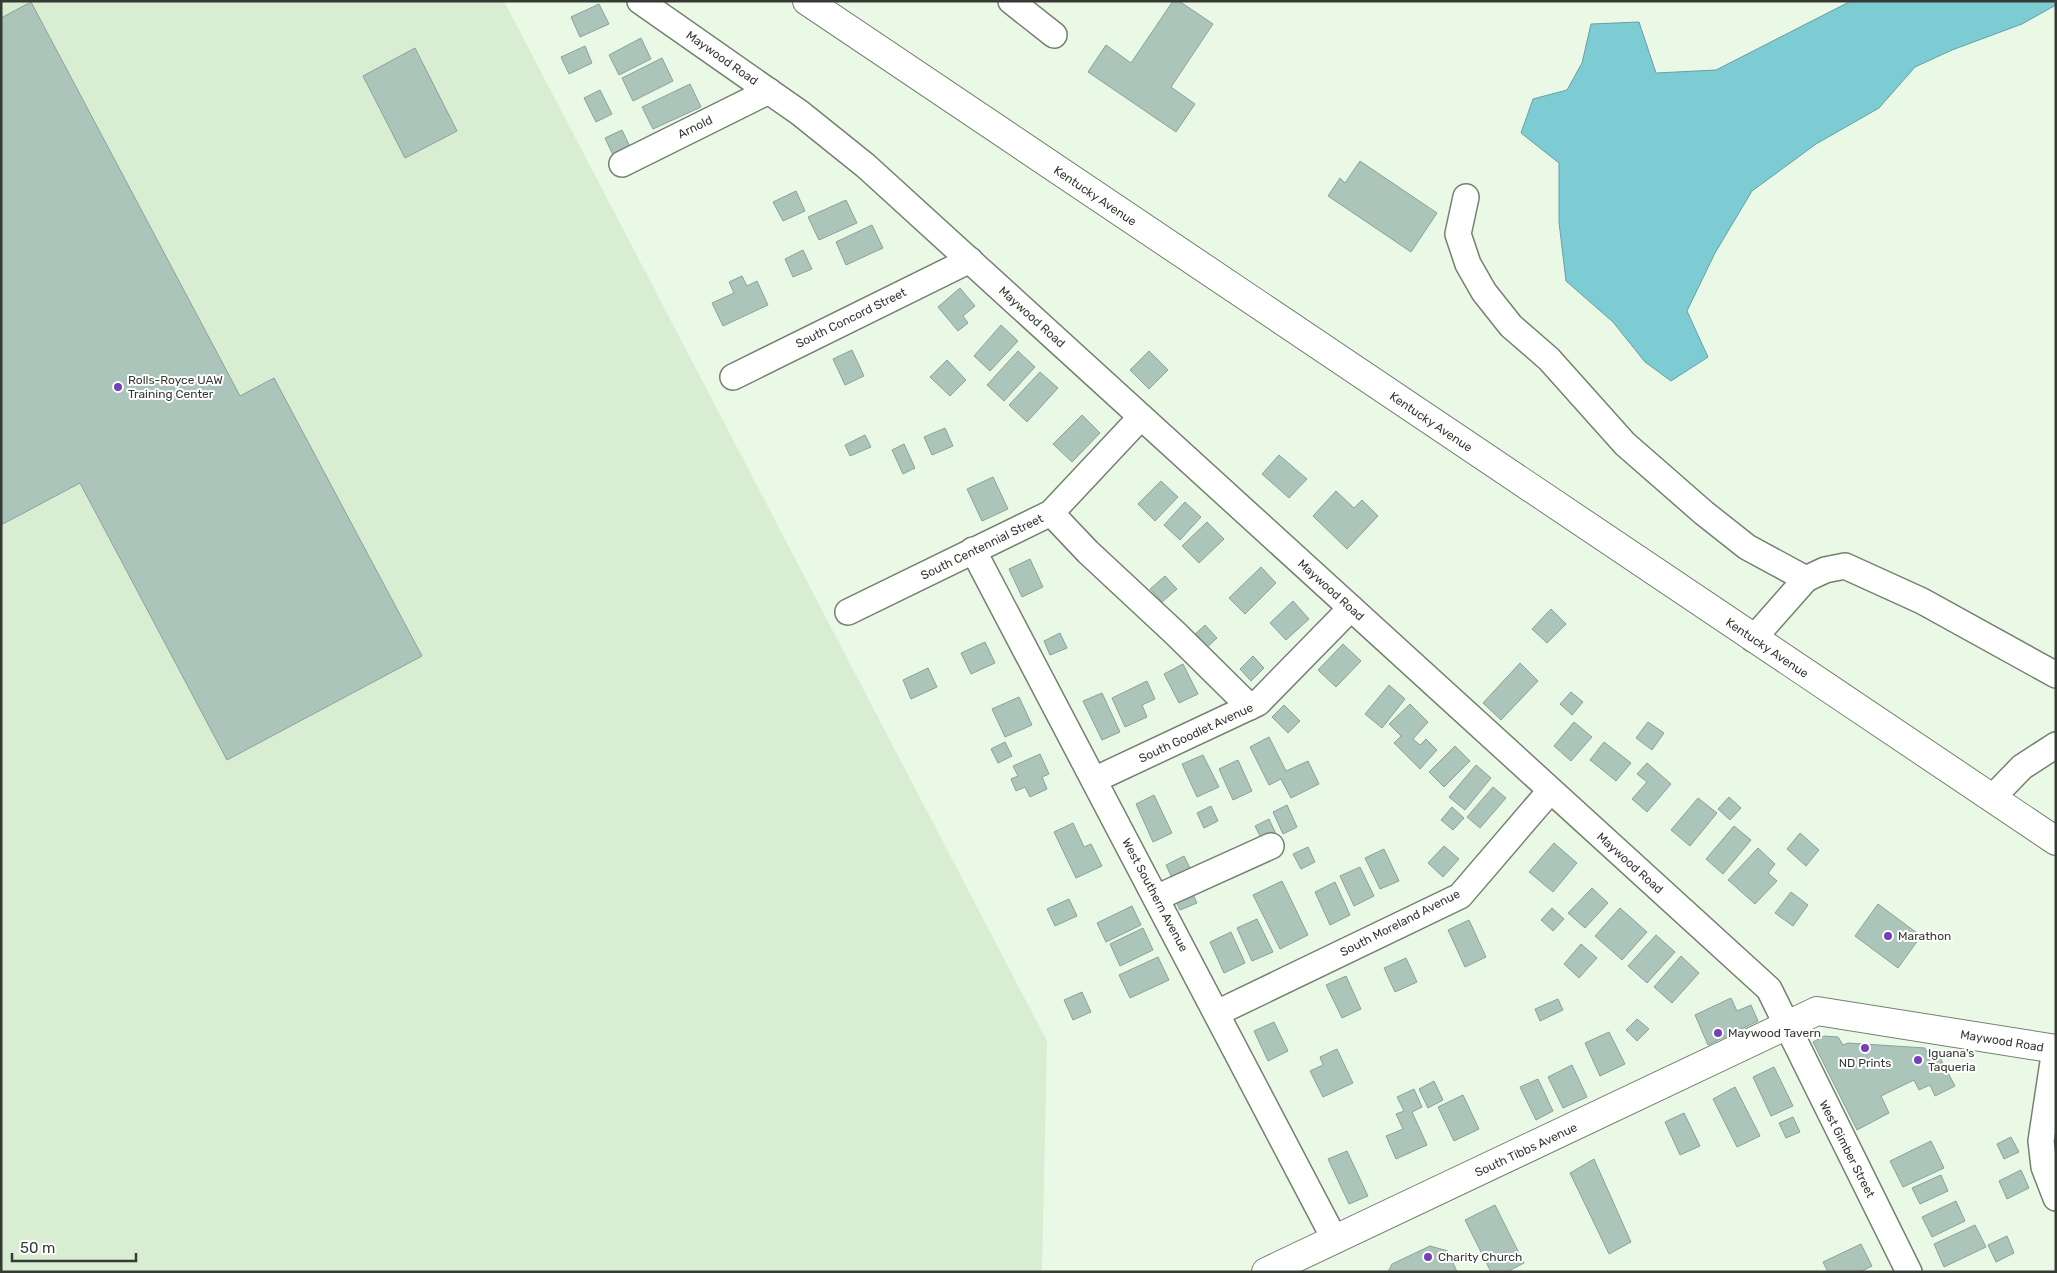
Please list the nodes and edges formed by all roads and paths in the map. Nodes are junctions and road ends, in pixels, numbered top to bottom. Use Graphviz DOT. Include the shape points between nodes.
graph roads {
  1 [pos="640,1"];
  2 [pos="807,1"];
  3 [pos="1011,1"];
  4 [pos="1054,35"];
  5 [pos="769,91"];
  6 [pos="622,164"];
  7 [pos="1466,197"];
  8 [pos="970,260"];
  9 [pos="733,377"];
  10 [pos="1141,417"];
  11 [pos="1051,513"];
  12 [pos="973,550"];
  13 [pos="1806,579"];
  14 [pos="1351,608"];
  15 [pos="848,612"];
  16 [pos="1753,639"];
  17 [pos="2056,675"];
  18 [pos="1250,707"];
  19 [pos="2056,745"];
  20 [pos="1094,780"];
  21 [pos="1550,790"];
  22 [pos="1992,798"];
  23 [pos="2056,841"];
  24 [pos="1271,846"];
  25 [pos="1156,898"];
  26 [pos="1217,1013"];
  27 [pos="1786,1026"];
  28 [pos="2056,1049"];
  29 [pos="2056,1198"];
  30 [pos="1335,1240"];
  31 [pos="1266,1272"];
  32 [pos="1909,1272"];
  1 -- 5 [label="street, Maywood Road"];
  2 -- 16 [label="main road, Kentucky Avenue"];
  3 -- 4 [label="street"];
  5 -- 6 [label="street, Arnold"];
  5 -- 8 [label="street, Maywood Road" via="866,166"];
  7 -- 13 [label="street" via="1458,234 1468,264 1484,292 1511,326 1555,365 1624,444 1704,513 1747,547"];
  8 -- 9 [label="street, South Concord Street"];
  8 -- 10 [label="street, Maywood Road"];
  10 -- 11 [label="street, South Centennial Street"];
  10 -- 14 [label="street, Maywood Road"];
  11 -- 12 [label="street, South Centennial Street"];
  11 -- 18 [label="street"];
  12 -- 15 [label="street, South Centennial Street"];
  12 -- 20 [label="street, West Southern Avenue"];
  13 -- 16 [label="street"];
  13 -- 17 [label="street" via="1825,570 1846,566 1922,601"];
  14 -- 18 [label="street, South Goodlet Avenue" via="1258,703"];
  14 -- 21 [label="street, Maywood Road"];
  16 -- 22 [label="main road, Kentucky Avenue"];
  18 -- 20 [label="street, South Goodlet Avenue"];
  19 -- 22 [label="street" via="2022,767"];
  20 -- 25 [label="street, West Southern Avenue"];
  21 -- 26 [label="street, South Moreland Avenue" via="1460,896"];
  21 -- 27 [label="street, Maywood Road" via="1768,989"];
  22 -- 23 [label="main road, Kentucky Avenue"];
  24 -- 25 [label="street"];
  25 -- 26 [label="street, West Southern Avenue"];
  26 -- 30 [label="street, West Southern Avenue"];
  27 -- 28 [label="main road, Maywood Road" via="1817,1011"];
  27 -- 30 [label="main road, South Tibbs Avenue"];
  27 -- 32 [label="street, West Gimber Street"];
  28 -- 29 [label="street" via="2041,1141 2044,1167"];
  30 -- 31 [label="main road, South Tibbs Avenue"];
}
